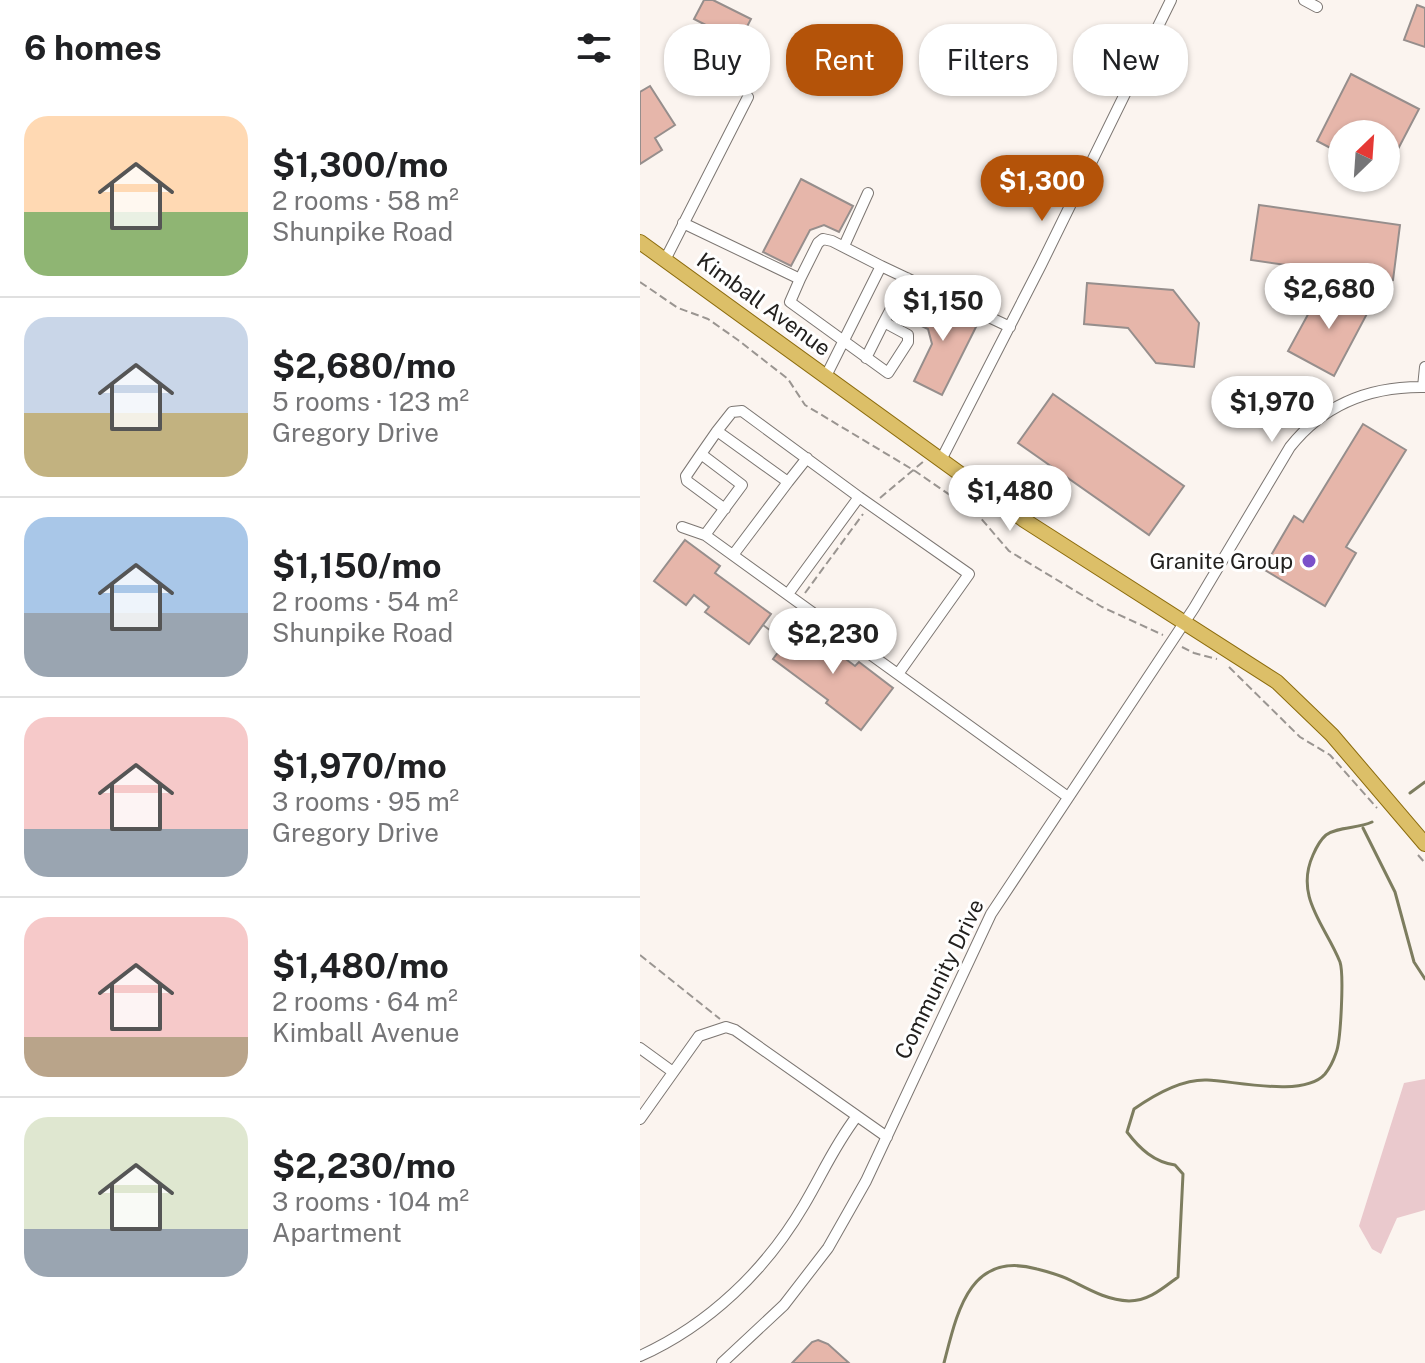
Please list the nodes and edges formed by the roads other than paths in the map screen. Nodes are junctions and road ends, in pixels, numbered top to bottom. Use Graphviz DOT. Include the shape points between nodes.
graph roads {
  1 [pos="1171,0"];
  2 [pos="1304,0"];
  3 [pos="1317,7"];
  4 [pos="748,97"];
  5 [pos="868,193"];
  6 [pos="683,223"];
  7 [pos="640,242"];
  8 [pos="844,246"];
  9 [pos="665,260"];
  10 [pos="881,266"];
  11 [pos="907,278"];
  12 [pos="800,279"];
  13 [pos="884,322"];
  14 [pos="1010,327"];
  15 [pos="843,342"];
  16 [pos="866,358"];
  17 [pos="1425,367"];
  18 [pos="826,376"];
  19 [pos="1424,387"];
  20 [pos="717,431"];
  21 [pos="701,454"];
  22 [pos="807,458"];
  23 [pos="941,460"];
  24 [pos="788,482"];
  25 [pos="859,497"];
  26 [pos="725,509"];
  27 [pos="682,527"];
  28 [pos="705,535"];
  29 [pos="733,555"];
  30 [pos="788,594"];
  31 [pos="1185,622"];
  32 [pos="898,674"];
  33 [pos="1068,797"];
  34 [pos="1420,848"];
  35 [pos="640,1048"];
  36 [pos="673,1072"];
  37 [pos="857,1116"];
  38 [pos="640,1119"];
  39 [pos="887,1137"];
  40 [pos="640,1356"];
  41 [pos="729,1361"];
  1 -- 14 [label="street"];
  2 -- 3 [label="street"];
  4 -- 6 [label="street"];
  5 -- 8 [label="street"];
  6 -- 9 [label="street"];
  6 -- 12 [label="street"];
  7 -- 9 [label="main road, Kimball Avenue"];
  8 -- 10 [label="street"];
  8 -- 12 [label="street" via="823,239"];
  9 -- 18 [label="main road, Kimball Avenue"];
  10 -- 11 [label="street"];
  10 -- 15 [label="street"];
  11 -- 13 [label="street"];
  11 -- 14 [label="street"];
  12 -- 15 [label="street" via="790,302"];
  13 -- 16 [label="street"];
  13 -- 16 [label="street" via="908,335 908,342 888,373"];
  14 -- 23 [label="street"];
  15 -- 16 [label="street"];
  15 -- 18 [label="street"];
  17 -- 19 [label="street"];
  18 -- 23 [label="main road, Kimball Avenue"];
  19 -- 31 [label="street, Community Drive" via="1356,397 1307,428 1276,468"];
  20 -- 21 [label="street"];
  20 -- 22 [label="street" via="732,412 742,411"];
  20 -- 24 [label="street"];
  21 -- 26 [label="street" via="687,481"];
  21 -- 26 [label="street" via="742,485"];
  22 -- 24 [label="street"];
  22 -- 25 [label="street"];
  23 -- 31 [label="main road, Kimball Avenue" via="1043,533"];
  24 -- 29 [label="street"];
  25 -- 30 [label="street"];
  25 -- 32 [label="street" via="969,574"];
  26 -- 28 [label="street"];
  27 -- 28 [label="street"];
  28 -- 29 [label="street"];
  29 -- 30 [label="street"];
  30 -- 32 [label="street"];
  31 -- 33 [label="street, Community Drive"];
  31 -- 34 [label="main road, Kimball Avenue" via="1289,693 1394,808"];
  32 -- 33 [label="street"];
  33 -- 39 [label="street, Community Drive" via="984,926"];
  35 -- 36 [label="street"];
  36 -- 37 [label="street" via="701,1034 726,1027"];
  36 -- 38 [label="street"];
  37 -- 39 [label="street"];
  37 -- 40 [label="street" via="799,1215 760,1268 707,1315"];
  39 -- 41 [label="street, Community Drive" via="819,1262"];
}
